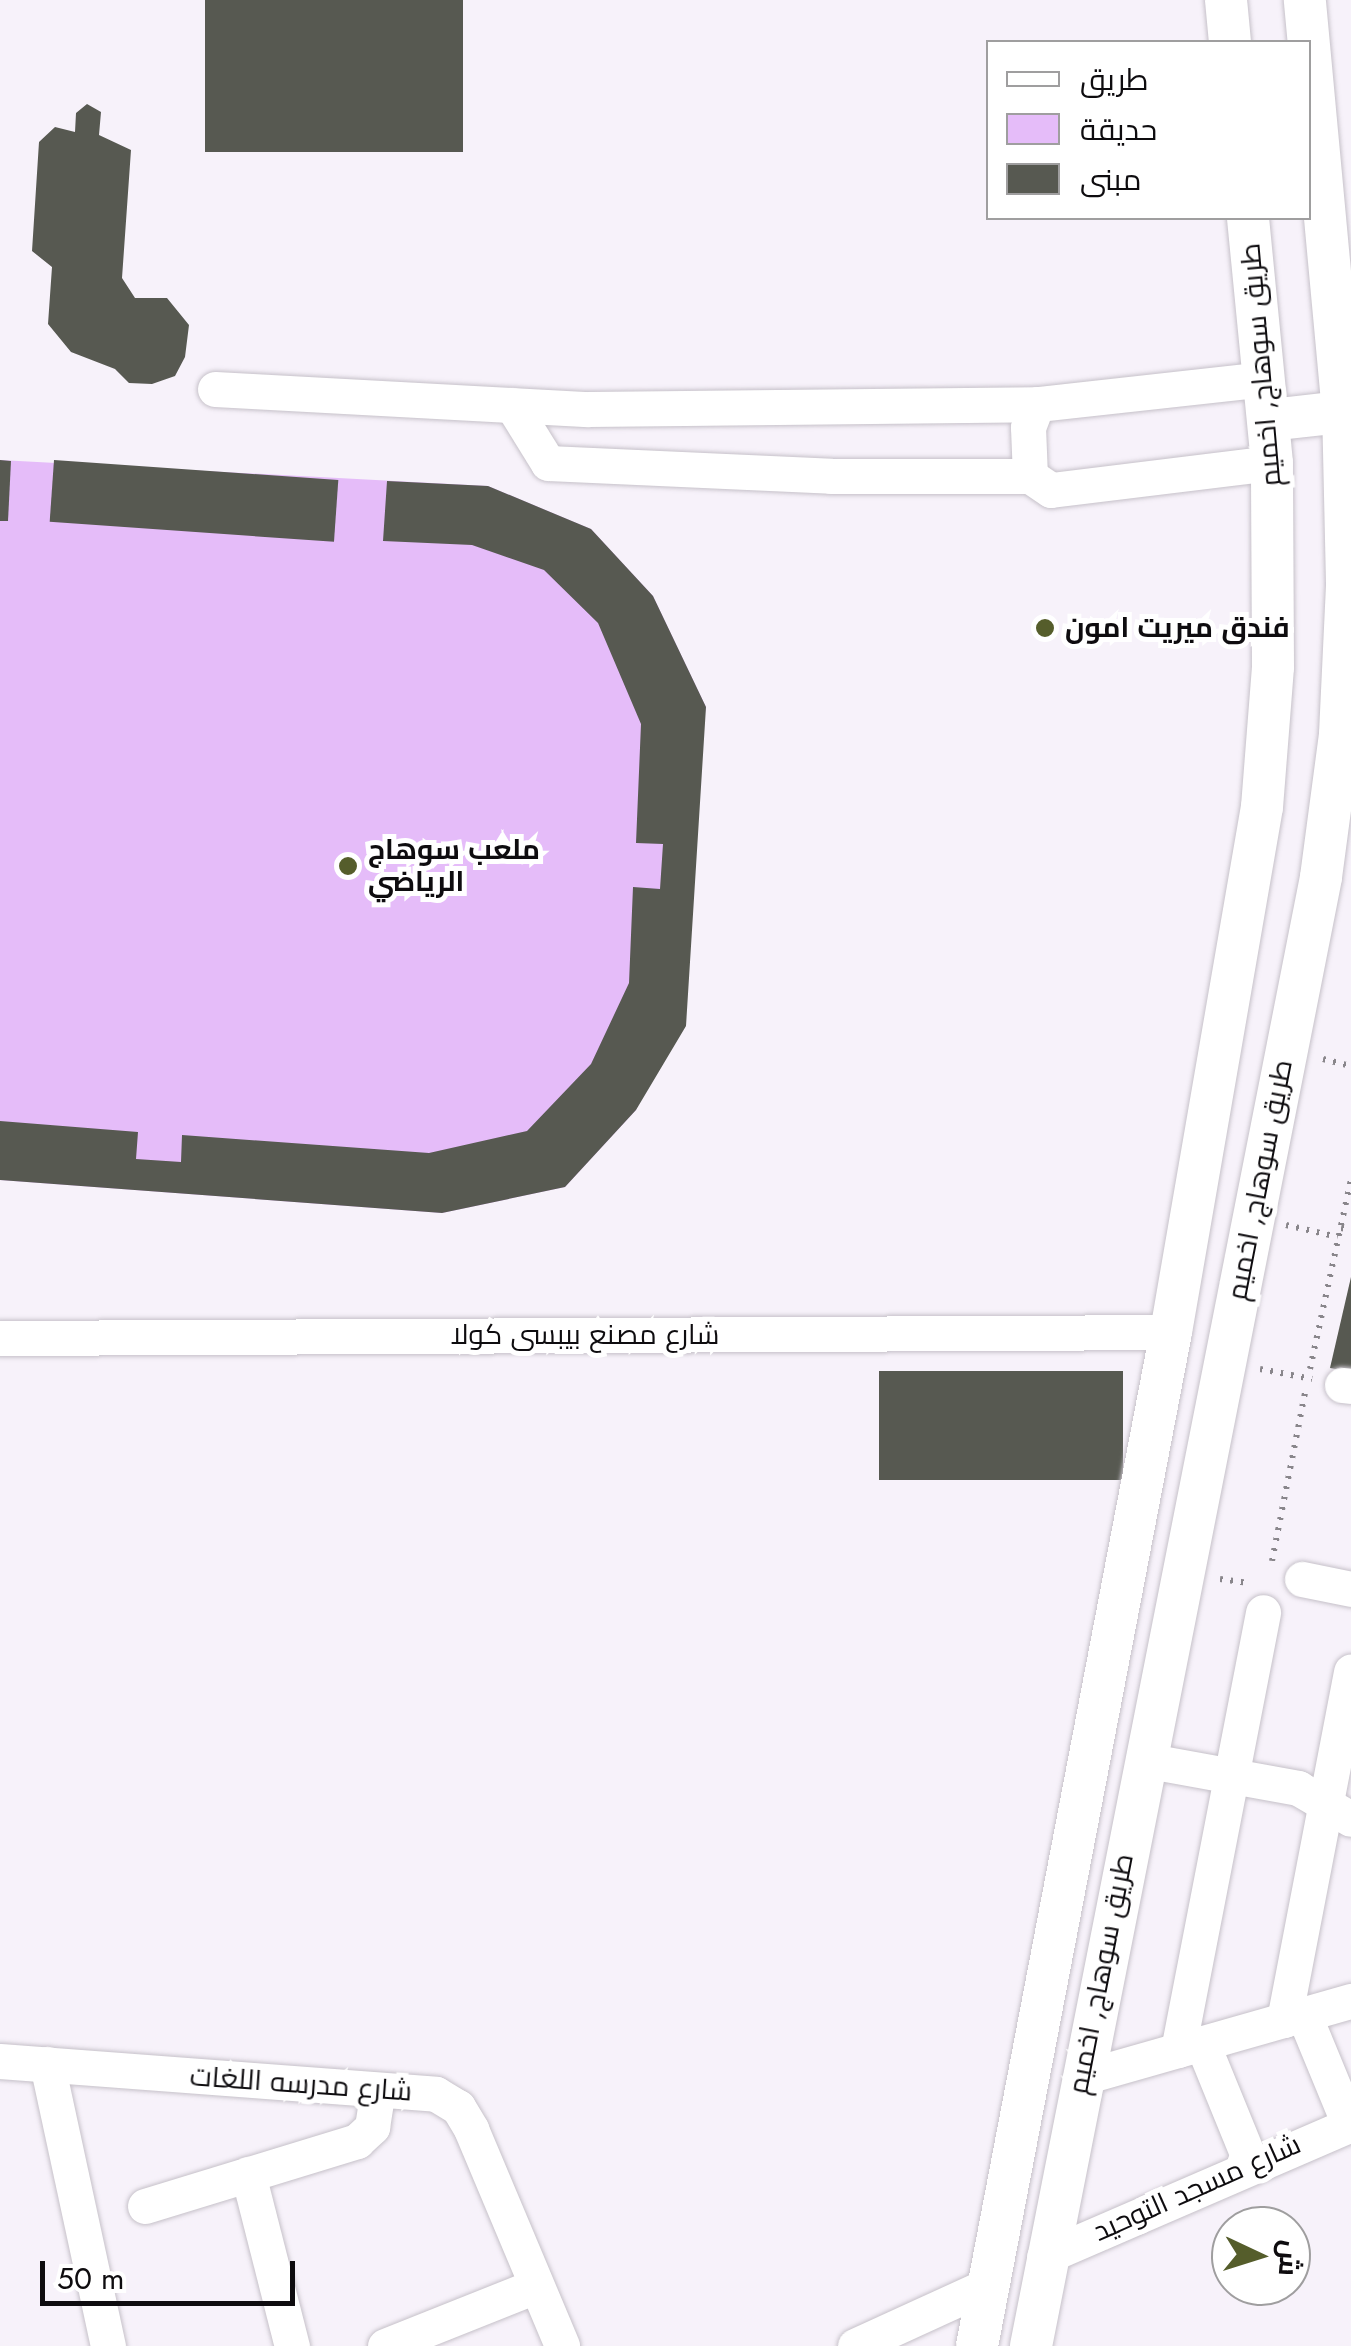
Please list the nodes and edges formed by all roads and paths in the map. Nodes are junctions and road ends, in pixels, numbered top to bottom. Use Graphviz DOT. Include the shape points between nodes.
graph roads {
  1 [pos="1226,0"];
  2 [pos="1306,0"];
  3 [pos="1230,40"];
  4 [pos="1311,40"];
  5 [pos="1311,43"];
  6 [pos="1248,220"];
  7 [pos="1342,313"];
  8 [pos="216,389"];
  9 [pos="1268,400"];
  10 [pos="1036,404"];
  11 [pos="512,405"];
  12 [pos="1343,412"];
  13 [pos="1272,463"];
  14 [pos="1030,476"];
  15 [pos="1347,684"];
  16 [pos="1345,734"];
  17 [pos="1351,1180"];
  18 [pos="1252,1217"];
  19 [pos="1351,1230"];
  20 [pos="1340,1232"];
  21 [pos="1171,1332"];
  22 [pos="0,1338"];
  23 [pos="1224,1362"];
  24 [pos="1308,1378"];
  25 [pos="1347,1386"];
  26 [pos="1302,1579"];
  27 [pos="1349,1580"];
  28 [pos="1264,1612"];
  29 [pos="1351,1671"];
  30 [pos="1144,1760"];
  31 [pos="1232,1776"];
  32 [pos="1338,1811"];
  33 [pos="1351,2001"];
  34 [pos="1294,2017"];
  35 [pos="1190,2046"];
  36 [pos="0,2061"];
  37 [pos="47,2064"];
  38 [pos="1080,2078"];
  39 [pos="378,2090"];
  40 [pos="1350,2124"];
  41 [pos="1251,2163"];
  42 [pos="248,2174"];
  43 [pos="145,2206"];
  44 [pos="1044,2257"];
  45 [pos="536,2286"];
  46 [pos="984,2287"];
  47 [pos="108,2346"];
  48 [pos="292,2346"];
  49 [pos="386,2346"];
  50 [pos="562,2346"];
  51 [pos="855,2346"];
  52 [pos="977,2346"];
  53 [pos="1031,2346"];
  1 -- 3 [label="main road"];
  2 -- 4 [label="main road, طريق سوهاج, اخميم"];
  5 -- 7 [label="main road, طريق سوهاج, اخميم"];
  6 -- 9 [label="main road, طريق سوهاج, اخميم"];
  7 -- 12 [label="main road, طريق سوهاج, اخميم"];
  8 -- 11 [label="street"];
  9 -- 10 [label="street"];
  9 -- 12 [label="main road"];
  9 -- 13 [label="main road, طريق سوهاج, اخميم"];
  10 -- 11 [label="street" via="870,411"];
  10 -- 14 [label="street" via="1028,427"];
  11 -- 14 [label="street" via="548,463 831,476"];
  12 -- 15 [label="main road, طريق سوهاج, اخميم"];
  13 -- 14 [label="street" via="1051,490"];
  13 -- 21 [label="main road, طريق سوهاج, اخميم" via="1274,667 1262,807"];
  15 -- 16 [label="main road, طريق سوهاج, اخميم"];
  16 -- 18 [label="main road, طريق سوهاج, اخميم"];
  17 -- 20 [label="path"];
  18 -- 20 [label="path"];
  18 -- 23 [label="main road, طريق سوهاج, اخميم"];
  19 -- 20 [label="path"];
  20 -- 24 [label="path"];
  21 -- 22 [label="street, شارع مصنع بيبسى كولا"];
  21 -- 46 [label="main road, طريق سوهاج, اخميم"];
  23 -- 24 [label="path"];
  23 -- 30 [label="main road, طريق سوهاج, اخميم"];
  24 -- 25 [label="path"];
  24 -- 28 [label="path"];
  26 -- 27 [label="street"];
  28 -- 31 [label="street"];
  29 -- 32 [label="street"];
  30 -- 31 [label="street"];
  30 -- 38 [label="main road, طريق سوهاج, اخميم"];
  31 -- 32 [label="street" via="1298,1788"];
  31 -- 35 [label="street"];
  32 -- 34 [label="street"];
  33 -- 34 [label="street"];
  34 -- 35 [label="street"];
  34 -- 40 [label="street"];
  35 -- 38 [label="street"];
  35 -- 41 [label="street"];
  36 -- 37 [label="street, شارع مدرسه اللغات"];
  37 -- 39 [label="street, شارع مدرسه اللغات"];
  37 -- 47 [label="street"];
  38 -- 44 [label="main road, طريق سوهاج, اخميم"];
  39 -- 42 [label="street" via="366,2136"];
  39 -- 45 [label="street, شارع مدرسه اللغات" via="436,2094 458,2107"];
  40 -- 41 [label="street, شارع مسجد التوحيد"];
  41 -- 44 [label="street, شارع مسجد التوحيد"];
  42 -- 43 [label="street"];
  42 -- 48 [label="street"];
  44 -- 53 [label="main road, طريق سوهاج, اخميم"];
  45 -- 49 [label="street"];
  45 -- 50 [label="street, شارع مدرسه اللغات"];
  46 -- 51 [label="street"];
  46 -- 52 [label="main road, طريق سوهاج, اخميم"];
}
